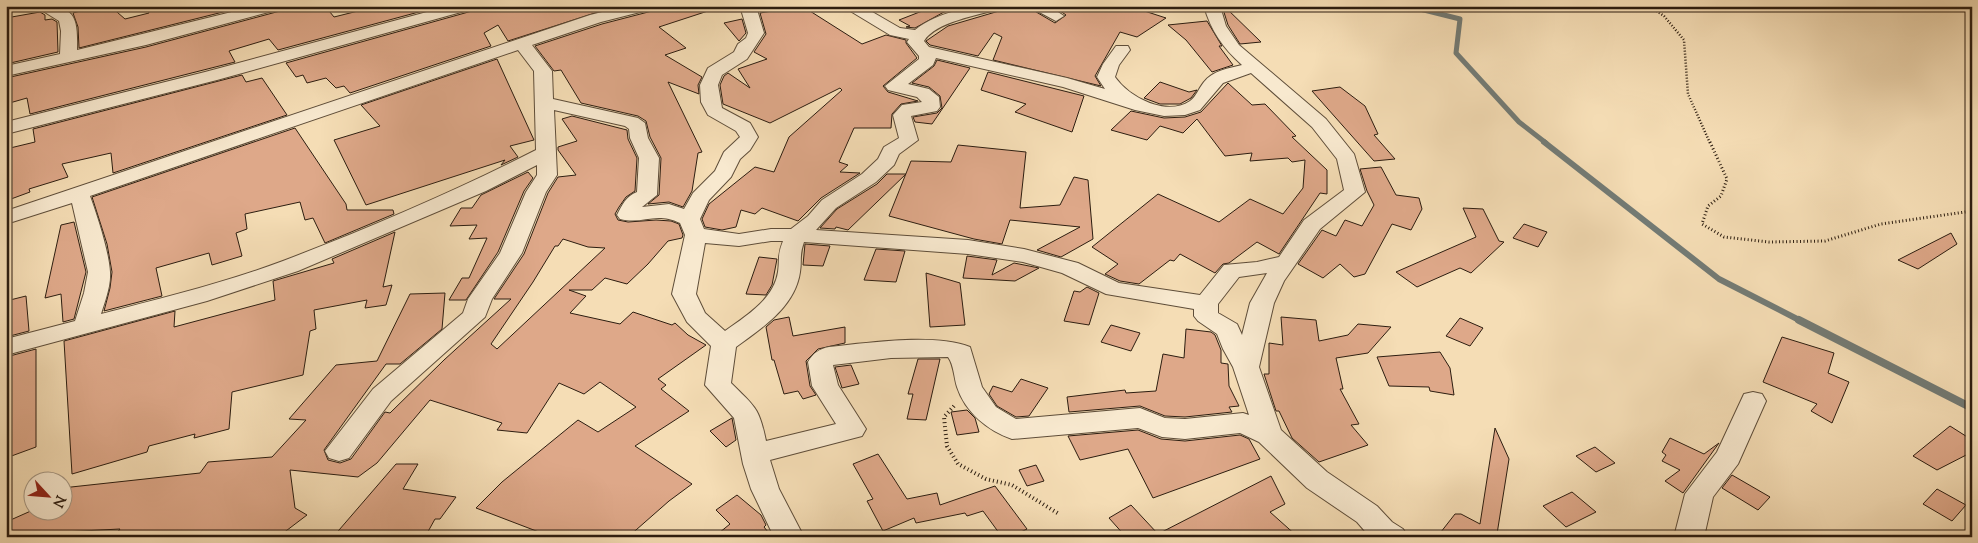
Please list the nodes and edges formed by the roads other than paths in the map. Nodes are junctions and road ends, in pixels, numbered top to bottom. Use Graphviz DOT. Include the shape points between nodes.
graph roads {
  1 [pos="43,6"];
  2 [pos="275,6"];
  3 [pos="467,6"];
  4 [pos="647,6"];
  5 [pos="748,6"];
  6 [pos="850,6"];
  7 [pos="994,6"];
  8 [pos="1036,6"];
  9 [pos="1212,6"];
  10 [pos="1056,16"];
  11 [pos="920,43"];
  12 [pos="522,44"];
  13 [pos="1122,50"];
  14 [pos="68,58"];
  15 [pos="1252,67"];
  16 [pos="6,71"];
  17 [pos="544,102"];
  18 [pos="1138,104"];
  19 [pos="6,128"];
  20 [pos="545,153"];
  21 [pos="78,193"];
  22 [pos="6,218"];
  23 [pos="693,227"];
  24 [pos="796,235"];
  25 [pos="1285,262"];
  26 [pos="1206,303"];
  27 [pos="86,324"];
  28 [pos="724,344"];
  29 [pos="6,346"];
  30 [pos="1246,366"];
  31 [pos="1753,401"];
  32 [pos="1269,435"];
  33 [pos="339,451"];
  34 [pos="755,454"];
  35 [pos="1386,535"];
  36 [pos="789,537"];
  37 [pos="1689,537"];
  1 -- 14 [label="street" via="66,16 70,23"];
  2 -- 14 [label="street"];
  3 -- 19 [label="street"];
  4 -- 12 [label="street" via="596,18"];
  5 -- 23 [label="street" via="756,33 753,40 744,47 741,55 714,72 708,85 714,112 743,127 749,137 731,156 724,173 700,197"];
  6 -- 11 [label="street"];
  7 -- 11 [label="street" via="927,27"];
  8 -- 10 [label="street"];
  9 -- 15 [label="street" via="1218,26"];
  11 -- 18 [label="street"];
  11 -- 24 [label="street" via="928,55 927,61 894,86 923,93 930,97 931,107 908,109 902,115 909,140 891,151 887,162 869,178 829,204"];
  12 -- 17 [label="street" via="542,71"];
  12 -- 21 [label="street"];
  13 -- 18 [label="street" via="1106,77 1116,91"];
  14 -- 16 [label="street"];
  15 -- 18 [label="street" via="1213,82 1201,102 1193,107 1175,112"];
  15 -- 25 [label="street" via="1283,90 1318,123 1346,158 1353,178 1355,192 1312,225"];
  17 -- 20 [label="street"];
  17 -- 23 [label="street" via="631,122 638,127 639,138 649,158 647,195 636,199 627,216 669,210"];
  20 -- 27 [label="street" via="470,191 290,266 198,296"];
  20 -- 33 [label="street" via="547,175 536,192 511,253 480,299 473,317 382,395"];
  21 -- 22 [label="street"];
  21 -- 27 [label="street" via="86,213 99,272"];
  23 -- 24 [label="street" via="738,240"];
  23 -- 28 [label="street" via="684,294 695,317"];
  24 -- 26 [label="street" via="893,240 1024,256 1070,268 1114,289"];
  24 -- 28 [label="street" via="788,254 789,272 778,300"];
  25 -- 26 [label="street" via="1257,269 1232,270"];
  25 -- 30 [label="street" via="1262,303"];
  26 -- 30 [label="street" via="1206,316 1228,330 1235,350"];
  27 -- 29 [label="street"];
  28 -- 34 [label="street" via="718,385 747,415"];
  30 -- 32 [label="street"];
  31 -- 37 [label="street" via="1728,457 1698,494"];
  32 -- 34 [label="street" via="1243,423 1185,429 1162,427 1140,418 1012,429 987,414 970,389 961,353 951,349 891,350 830,355 820,362 825,386 853,429"];
  32 -- 35 [label="street" via="1317,480 1367,514"];
  34 -- 36 [label="street" via="765,489"];
}
